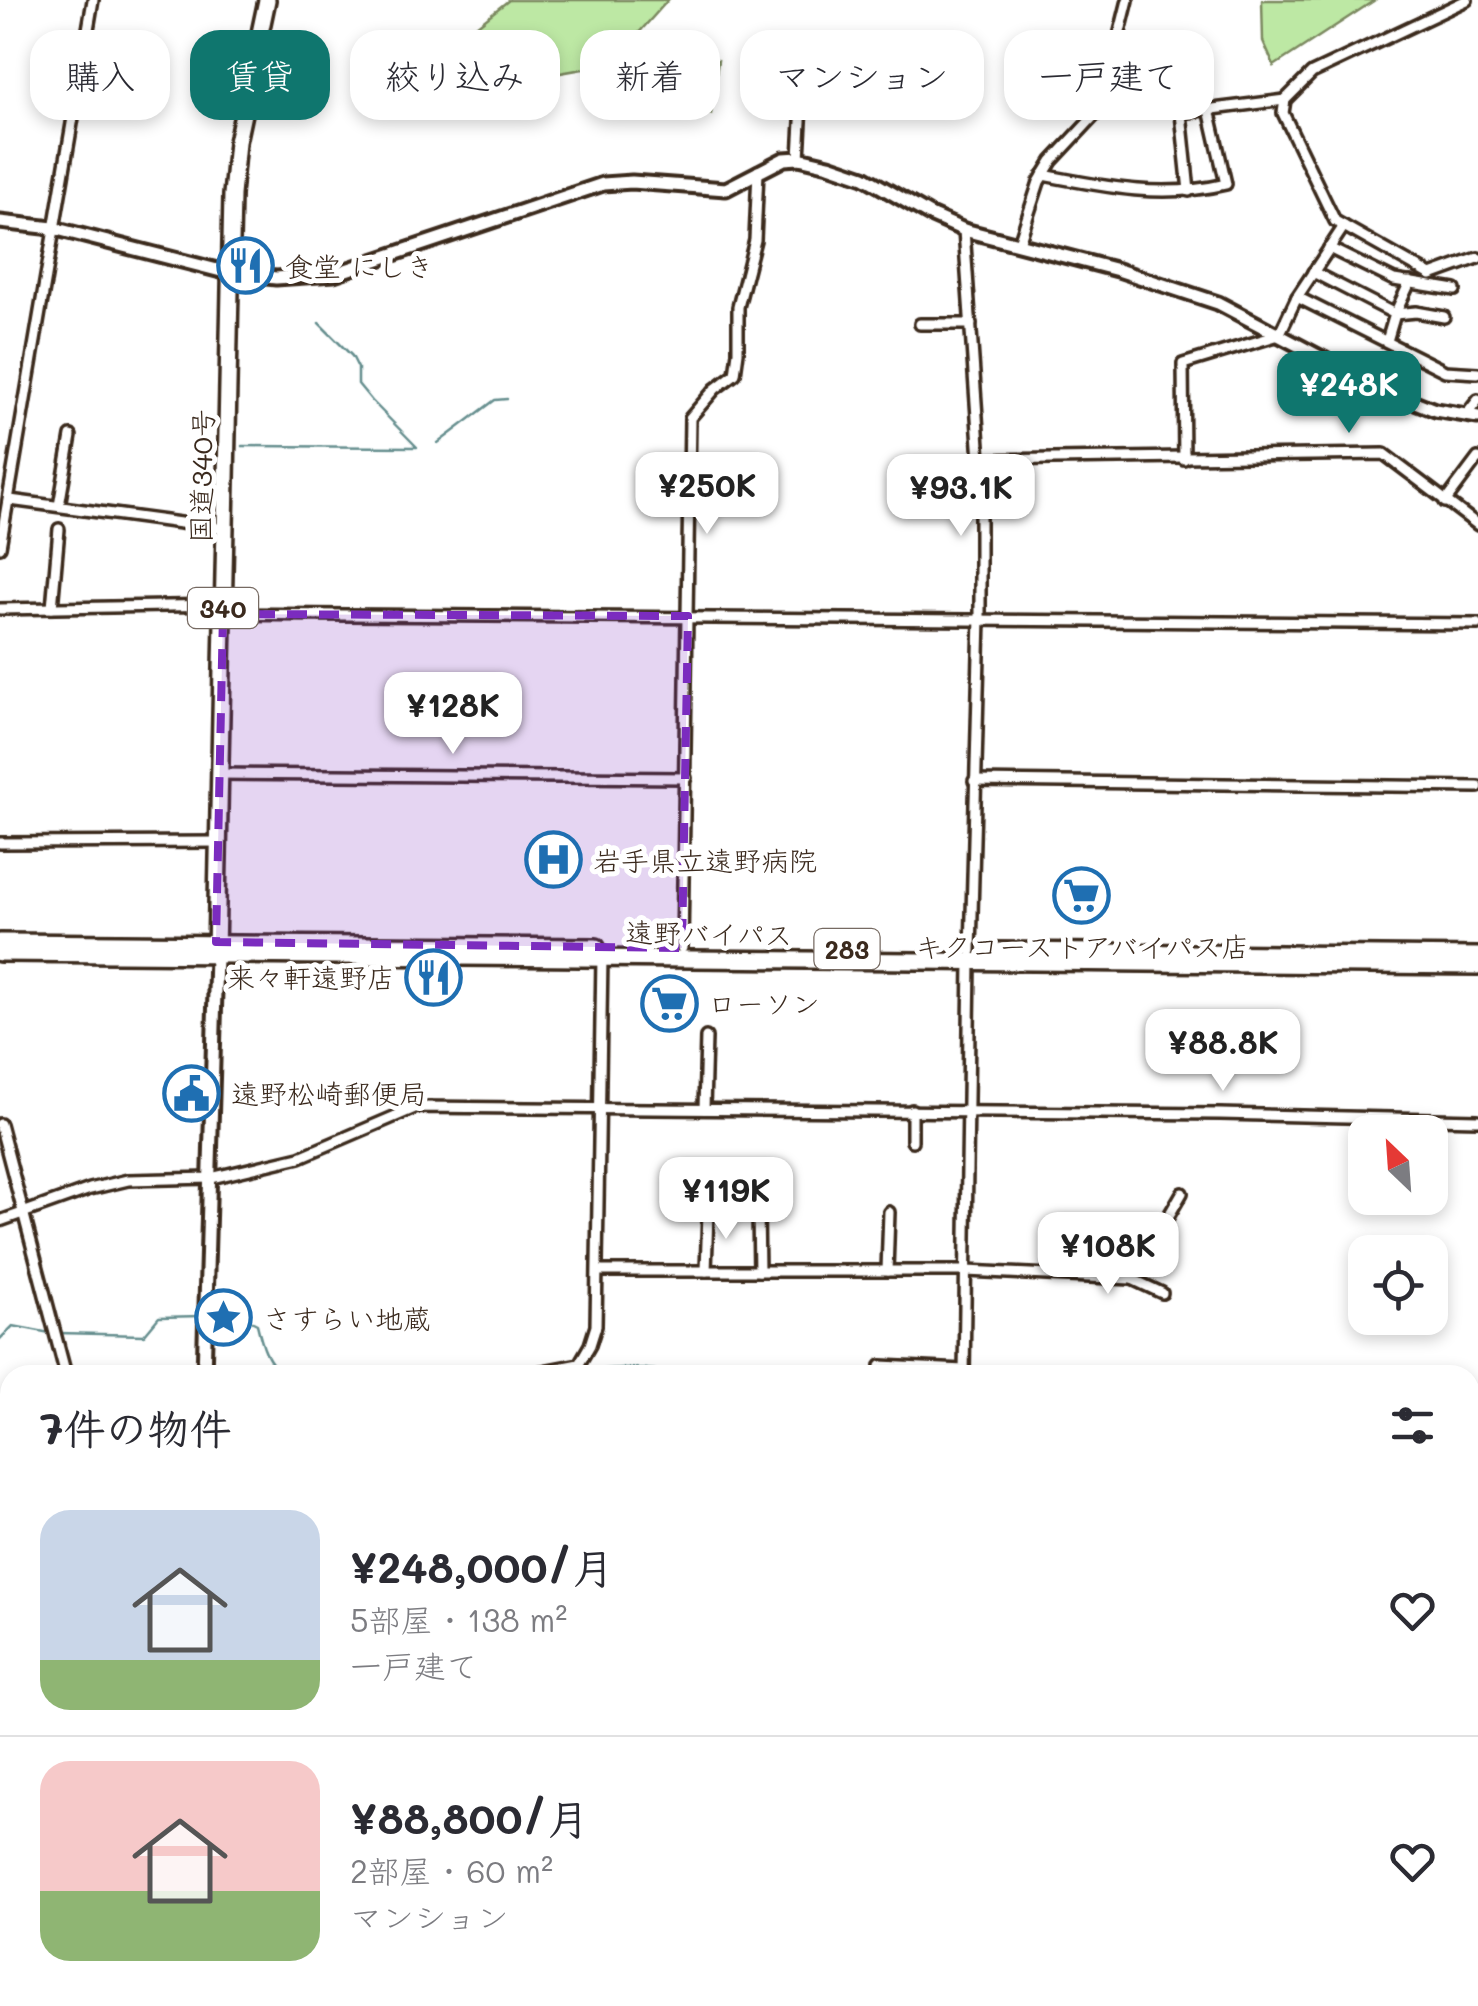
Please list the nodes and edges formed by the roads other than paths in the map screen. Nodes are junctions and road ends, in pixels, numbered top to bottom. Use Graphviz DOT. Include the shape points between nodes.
graph roads {
  1 [pos="93,0"];
  2 [pos="267,0"];
  3 [pos="1128,0"];
  4 [pos="1467,0"];
  5 [pos="1120,30"];
  6 [pos="1285,100"];
  7 [pos="1214,108"];
  8 [pos="801,120"];
  9 [pos="1092,120"];
  10 [pos="1182,120"];
  11 [pos="1211,120"];
  12 [pos="799,158"];
  13 [pos="758,171"];
  14 [pos="1043,175"];
  15 [pos="1188,190"];
  16 [pos="0,222"];
  17 [pos="1344,226"];
  18 [pos="54,228"];
  19 [pos="964,230"];
  20 [pos="1019,243"];
  21 [pos="1328,248"];
  22 [pos="1478,258"];
  23 [pos="1313,272"];
  24 [pos="229,273"];
  25 [pos="1410,282"];
  26 [pos="1456,290"];
  27 [pos="1297,297"];
  28 [pos="1394,314"];
  29 [pos="1444,318"];
  30 [pos="920,324"];
  31 [pos="971,324"];
  32 [pos="1279,335"];
  33 [pos="1387,340"];
  34 [pos="1478,372"];
  35 [pos="1478,400"];
  36 [pos="1472,415"];
  37 [pos="70,436"];
  38 [pos="1478,458"];
  39 [pos="1184,459"];
  40 [pos="980,460"];
  41 [pos="10,500"];
  42 [pos="1446,502"];
  43 [pos="60,506"];
  44 [pos="1478,526"];
  45 [pos="59,529"];
  46 [pos="225,529"];
  47 [pos="0,547"];
  48 [pos="52,608"];
  49 [pos="0,609"];
  50 [pos="223,610"];
  51 [pos="688,616"];
  52 [pos="980,618"];
  53 [pos="1478,624"];
  54 [pos="220,774"];
  55 [pos="686,778"];
  56 [pos="974,781"];
  57 [pos="1478,787"];
  58 [pos="219,842"];
  59 [pos="0,844"];
  60 [pos="0,942"];
  61 [pos="682,948"];
  62 [pos="216,949"];
  63 [pos="0,952"];
  64 [pos="970,956"];
  65 [pos="1478,956"];
  66 [pos="602,957"];
  67 [pos="1478,966"];
  68 [pos="706,1037"];
  69 [pos="601,1108"];
  70 [pos="704,1109"];
  71 [pos="912,1110"];
  72 [pos="967,1112"];
  73 [pos="1478,1120"];
  74 [pos="0,1124"];
  75 [pos="912,1141"];
  76 [pos="211,1178"];
  77 [pos="1182,1193"];
  78 [pos="708,1212"];
  79 [pos="758,1212"];
  80 [pos="890,1212"];
  81 [pos="24,1213"];
  82 [pos="0,1221"];
  83 [pos="598,1271"];
  84 [pos="706,1271"];
  85 [pos="759,1271"];
  86 [pos="887,1271"];
  87 [pos="966,1272"];
  88 [pos="1132,1279"];
  89 [pos="1162,1293"];
  90 [pos="63,1365"];
  91 [pos="204,1365"];
  92 [pos="573,1365"];
  93 [pos="964,1365"];
  1 -- 18 [label="street"];
  2 -- 24 [label="highway, 国道340号 / 340" via="237,142"];
  3 -- 5 [label="street"];
  4 -- 6 [label="street" via="1312,73"];
  6 -- 7 [label="street"];
  6 -- 17 [label="street" via="1283,113 1335,221"];
  8 -- 12 [label="street"];
  9 -- 14 [label="street"];
  10 -- 15 [label="street"];
  11 -- 15 [label="street" via="1226,184"];
  12 -- 13 [label="street"];
  12 -- 19 [label="street" via="864,177"];
  13 -- 24 [label="street" via="726,189 603,184 334,274"];
  13 -- 51 [label="street" via="756,240 738,306 735,374 690,418"];
  14 -- 15 [label="street" via="1114,189"];
  14 -- 20 [label="street"];
  16 -- 18 [label="street"];
  17 -- 21 [label="street"];
  17 -- 22 [label="street" via="1431,275"];
  18 -- 24 [label="street"];
  18 -- 41 [label="street"];
  19 -- 20 [label="street"];
  19 -- 31 [label="street"];
  20 -- 32 [label="street" via="1218,303"];
  21 -- 23 [label="street"];
  21 -- 25 [label="street"];
  23 -- 27 [label="street"];
  23 -- 28 [label="street"];
  24 -- 46 [label="highway, 国道340号 / 340"];
  25 -- 26 [label="street"];
  25 -- 28 [label="street"];
  27 -- 32 [label="street"];
  27 -- 33 [label="street"];
  28 -- 29 [label="street"];
  28 -- 33 [label="street"];
  30 -- 31 [label="street"];
  31 -- 40 [label="street"];
  32 -- 36 [label="street" via="1377,386 1435,410"];
  32 -- 39 [label="street" via="1183,364"];
  33 -- 34 [label="street" via="1445,372"];
  35 -- 36 [label="street"];
  37 -- 43 [label="street"];
  38 -- 42 [label="street"];
  39 -- 40 [label="street"];
  39 -- 42 [label="street" via="1384,454"];
  40 -- 52 [label="street"];
  41 -- 43 [label="street"];
  41 -- 47 [label="street"];
  42 -- 44 [label="street"];
  43 -- 46 [label="street"];
  45 -- 48 [label="street"];
  46 -- 50 [label="highway, 国道340号 / 340"];
  48 -- 49 [label="street"];
  48 -- 50 [label="street"];
  50 -- 51 [label="street"];
  50 -- 54 [label="highway, 国道340号 / 340"];
  51 -- 52 [label="street"];
  51 -- 55 [label="street"];
  52 -- 53 [label="street"];
  52 -- 56 [label="street"];
  54 -- 55 [label="street"];
  54 -- 58 [label="highway, 国道340号 / 340"];
  55 -- 61 [label="street"];
  56 -- 57 [label="street"];
  56 -- 64 [label="street"];
  58 -- 59 [label="street"];
  58 -- 62 [label="highway, 国道340号 / 340"];
  60 -- 62 [label="highway, 遠野バイパス / 283"];
  61 -- 62 [label="highway, 遠野バイパス / 283"];
  61 -- 64 [label="highway, 遠野バイパス / 283"];
  62 -- 63 [label="highway, 遠野バイパス / 283"];
  62 -- 66 [label="highway, 遠野バイパス / 283"];
  62 -- 76 [label="street"];
  64 -- 65 [label="highway, 遠野バイパス / 283"];
  64 -- 66 [label="highway, 遠野バイパス / 283"];
  64 -- 67 [label="highway, 遠野バイパス / 283"];
  64 -- 72 [label="street"];
  66 -- 69 [label="street"];
  68 -- 70 [label="street"];
  69 -- 70 [label="street"];
  69 -- 76 [label="street" via="417,1108 300,1156"];
  69 -- 83 [label="street"];
  70 -- 71 [label="street"];
  71 -- 72 [label="street"];
  71 -- 75 [label="street"];
  72 -- 73 [label="street"];
  72 -- 87 [label="street"];
  74 -- 81 [label="street"];
  76 -- 81 [label="street" via="128,1180"];
  76 -- 91 [label="street"];
  77 -- 88 [label="street"];
  78 -- 84 [label="street"];
  79 -- 85 [label="street"];
  80 -- 86 [label="street"];
  81 -- 82 [label="street"];
  81 -- 90 [label="street"];
  83 -- 84 [label="street"];
  83 -- 92 [label="street" via="596,1326"];
  84 -- 85 [label="street"];
  85 -- 86 [label="street"];
  86 -- 87 [label="street"];
  87 -- 88 [label="street"];
  87 -- 93 [label="street"];
  88 -- 89 [label="street"];
}
